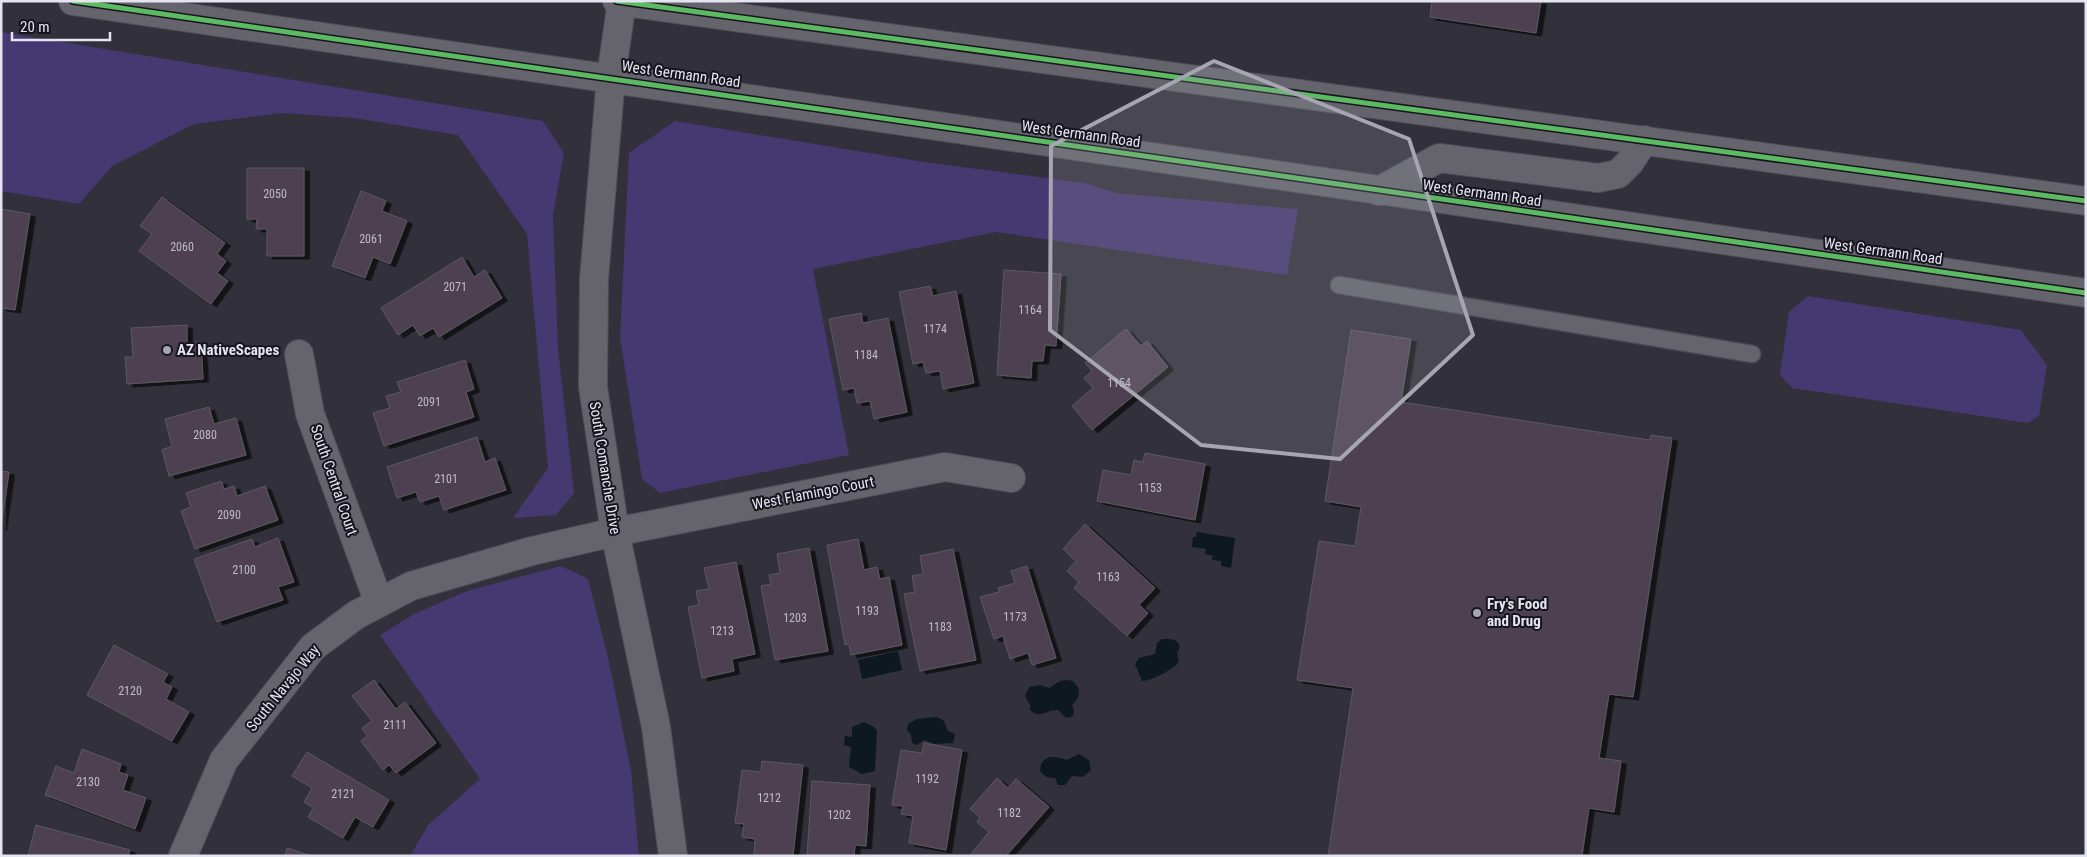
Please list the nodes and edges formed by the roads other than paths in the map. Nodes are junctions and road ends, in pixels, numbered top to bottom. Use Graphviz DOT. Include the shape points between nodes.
graph roads {
  1 [pos="73,1"];
  2 [pos="617,1"];
  3 [pos="622,2"];
  4 [pos="611,77"];
  5 [pos="1644,140"];
  6 [pos="1379,191"];
  7 [pos="2086,201"];
  8 [pos="1339,285"];
  9 [pos="2086,293"];
  10 [pos="299,354"];
  11 [pos="1752,354"];
  12 [pos="1011,478"];
  13 [pos="614,532"];
  14 [pos="379,603"];
  15 [pos="183,856"];
  16 [pos="673,856"];
  1 -- 4 [label="main road, West Germann Road"];
  2 -- 3 [label="main road"];
  3 -- 4 [label="main road, South Comanche Drive"];
  3 -- 5 [label="main road"];
  4 -- 6 [label="main road, West Germann Road"];
  4 -- 13 [label="main road, South Comanche Drive" via="594,280 592,387"];
  5 -- 6 [label="main road" via="1618,174 1598,178 1439,158"];
  5 -- 7 [label="main road"];
  6 -- 9 [label="main road, West Germann Road"];
  8 -- 11 [label="lane"];
  10 -- 14 [label="main road, South Central Court" via="310,414"];
  12 -- 13 [label="main road, West Flamingo Court" via="945,467"];
  13 -- 14 [label="main road, South Navajo Way" via="532,551 411,586"];
  13 -- 16 [label="main road, South Comanche Drive" via="656,727"];
  14 -- 15 [label="main road, South Navajo Way" via="356,615 313,648 224,760"];
}
